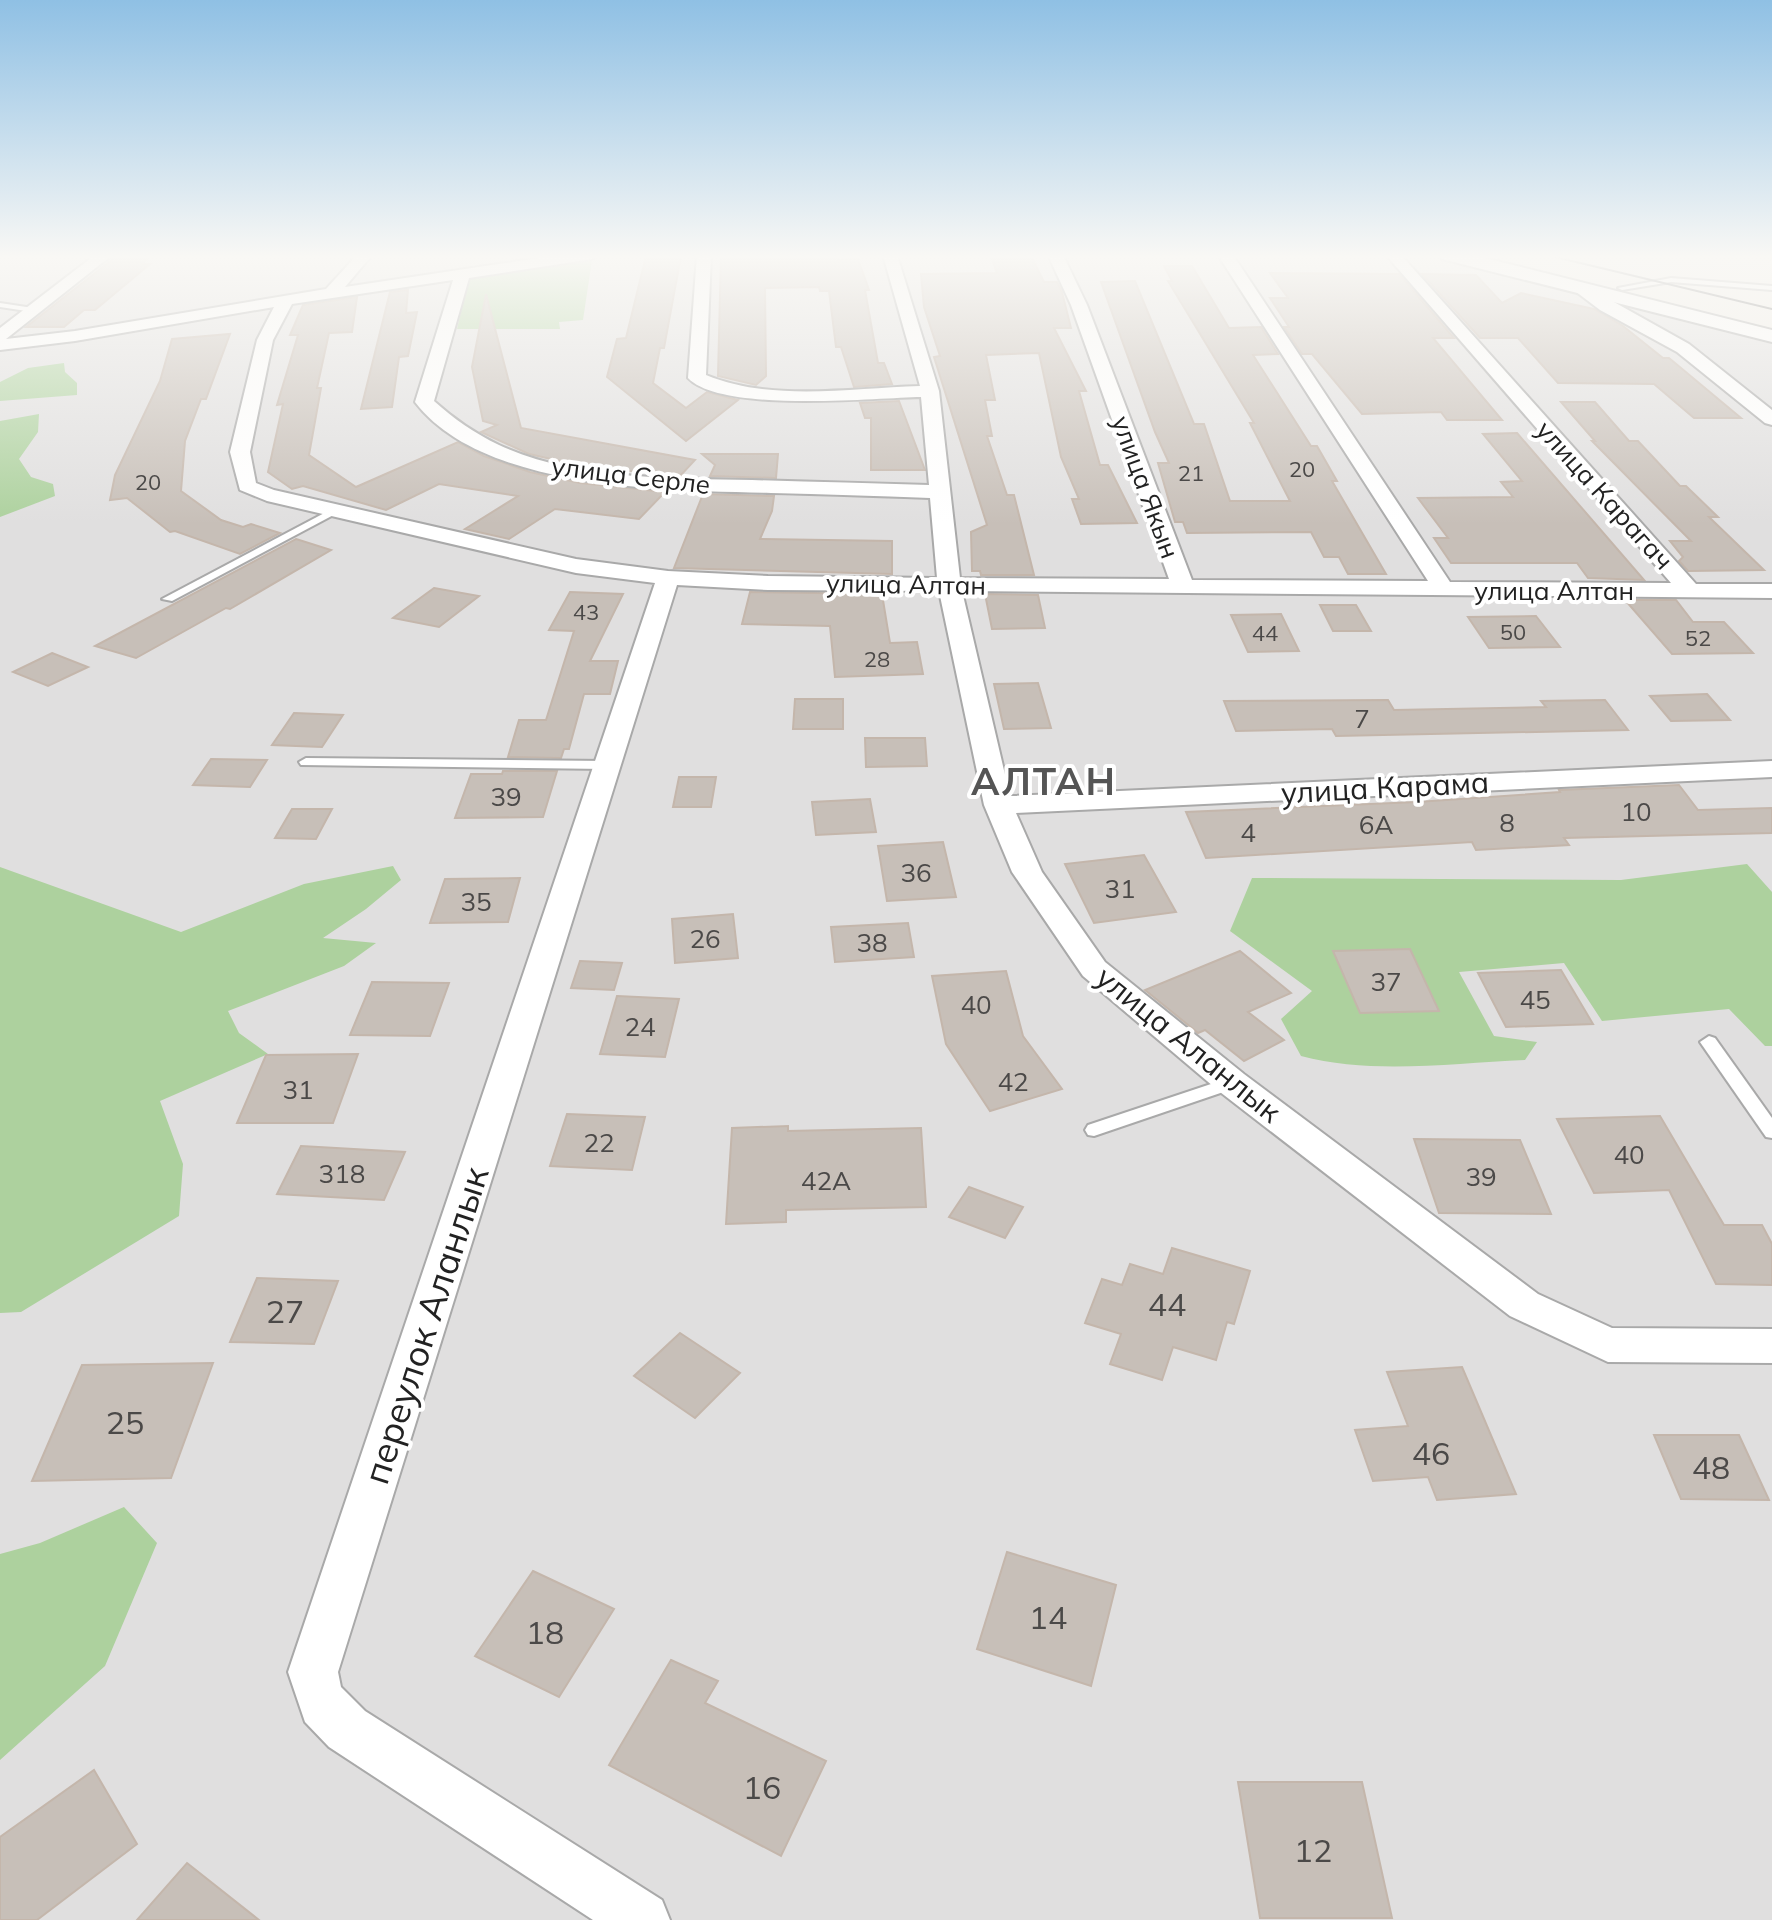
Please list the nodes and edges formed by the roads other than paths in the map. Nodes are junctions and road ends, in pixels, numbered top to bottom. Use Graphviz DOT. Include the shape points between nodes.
graph roads {
  1 [pos="264,345"];
  2 [pos="444,345"];
  3 [pos="699,345"];
  4 [pos="916,345"];
  5 [pos="1094,345"];
  6 [pos="1284,345"];
  7 [pos="1472,345"];
  8 [pos="1677,345"];
  9 [pos="930,391"];
  10 [pos="1772,419"];
  11 [pos="941,492"];
  12 [pos="336,511"];
  13 [pos="668,578"];
  14 [pos="949,585"];
  15 [pos="1183,587"];
  16 [pos="1444,589"];
  17 [pos="1690,591"];
  18 [pos="1772,591"];
  19 [pos="168,599"];
  20 [pos="306,762"];
  21 [pos="607,765"];
  22 [pos="1772,769"];
  23 [pos="998,805"];
  24 [pos="1709,1042"];
  25 [pos="1232,1083"];
  26 [pos="1094,1130"];
  27 [pos="1772,1132"];
  28 [pos="1772,1346"];
  29 [pos="642,1920"];
  1 -- 12 [label="street, улица Алтан" via="240,452 247,486"];
  2 -- 11 [label="street, улица Серле" via="424,402 462,435 533,463 602,477 700,485"];
  3 -- 9 [label="street" via="697,378 744,393"];
  4 -- 9 [label="street, улица Аланлык"];
  5 -- 15 [label="street, улица Якын"];
  6 -- 16 [label="street"];
  7 -- 17 [label="street, улица Карагач"];
  8 -- 10 [label="street"];
  9 -- 11 [label="street, улица Аланлык"];
  11 -- 14 [label="street, улица Аланлык"];
  12 -- 13 [label="street, улица Алтан" via="576,566"];
  12 -- 19 [label="lane"];
  13 -- 14 [label="street, улица Алтан"];
  13 -- 21 [label="street, переулок Аланлык"];
  14 -- 15 [label="street, улица Алтан"];
  14 -- 23 [label="street, улица Аланлык"];
  15 -- 16 [label="street, улица Алтан"];
  16 -- 17 [label="street, улица Алтан"];
  17 -- 18 [label="street, улица Алтан"];
  20 -- 21 [label="lane"];
  21 -- 29 [label="street, переулок Аланлык" via="313,1672 328,1714 347,1729"];
  22 -- 23 [label="street, улица Карама"];
  23 -- 25 [label="street, улица Аланлык" via="1027,872 1094,969"];
  24 -- 27 [label="lane"];
  25 -- 26 [label="lane"];
  25 -- 28 [label="street, улица Аланлык" via="1524,1305 1608,1345"];
}
